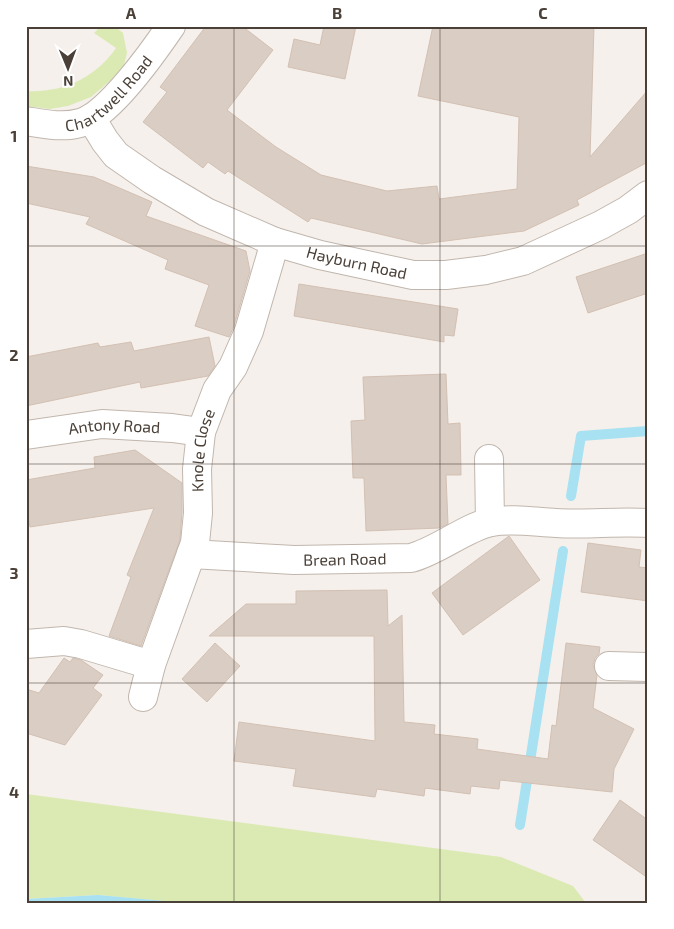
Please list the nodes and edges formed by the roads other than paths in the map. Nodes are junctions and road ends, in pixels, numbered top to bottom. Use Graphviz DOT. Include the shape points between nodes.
graph roads {
  1 [pos="171,26"];
  2 [pos="92,118"];
  3 [pos="26,121"];
  4 [pos="648,195"];
  5 [pos="275,242"];
  6 [pos="201,432"];
  7 [pos="26,435"];
  8 [pos="489,459"];
  9 [pos="490,522"];
  10 [pos="648,524"];
  11 [pos="191,554"];
  12 [pos="26,644"];
  13 [pos="152,665"];
  14 [pos="609,666"];
  15 [pos="648,667"];
  16 [pos="142,696"];
  1 -- 2 [label="street, Chartwell Road" via="117,95"];
  2 -- 3 [label="street, Chartwell Road" via="67,125"];
  2 -- 5 [label="street, Hayburn Road" via="116,155 152,180 206,212"];
  4 -- 5 [label="street, Hayburn Road" via="601,225 523,261 486,270 413,275"];
  5 -- 6 [label="street, Knole Close" via="247,338 217,390"];
  6 -- 7 [label="street, Antony Road" via="102,424"];
  6 -- 11 [label="street, Knole Close" via="196,532"];
  8 -- 9 [label="street"];
  9 -- 10 [label="street, Brean Road"];
  9 -- 11 [label="street, Brean Road" via="411,558 294,560"];
  11 -- 13 [label="street, Knole Close"];
  12 -- 13 [label="street" via="64,641"];
  13 -- 16 [label="street, Knole Close"];
  14 -- 15 [label="street"];
}
